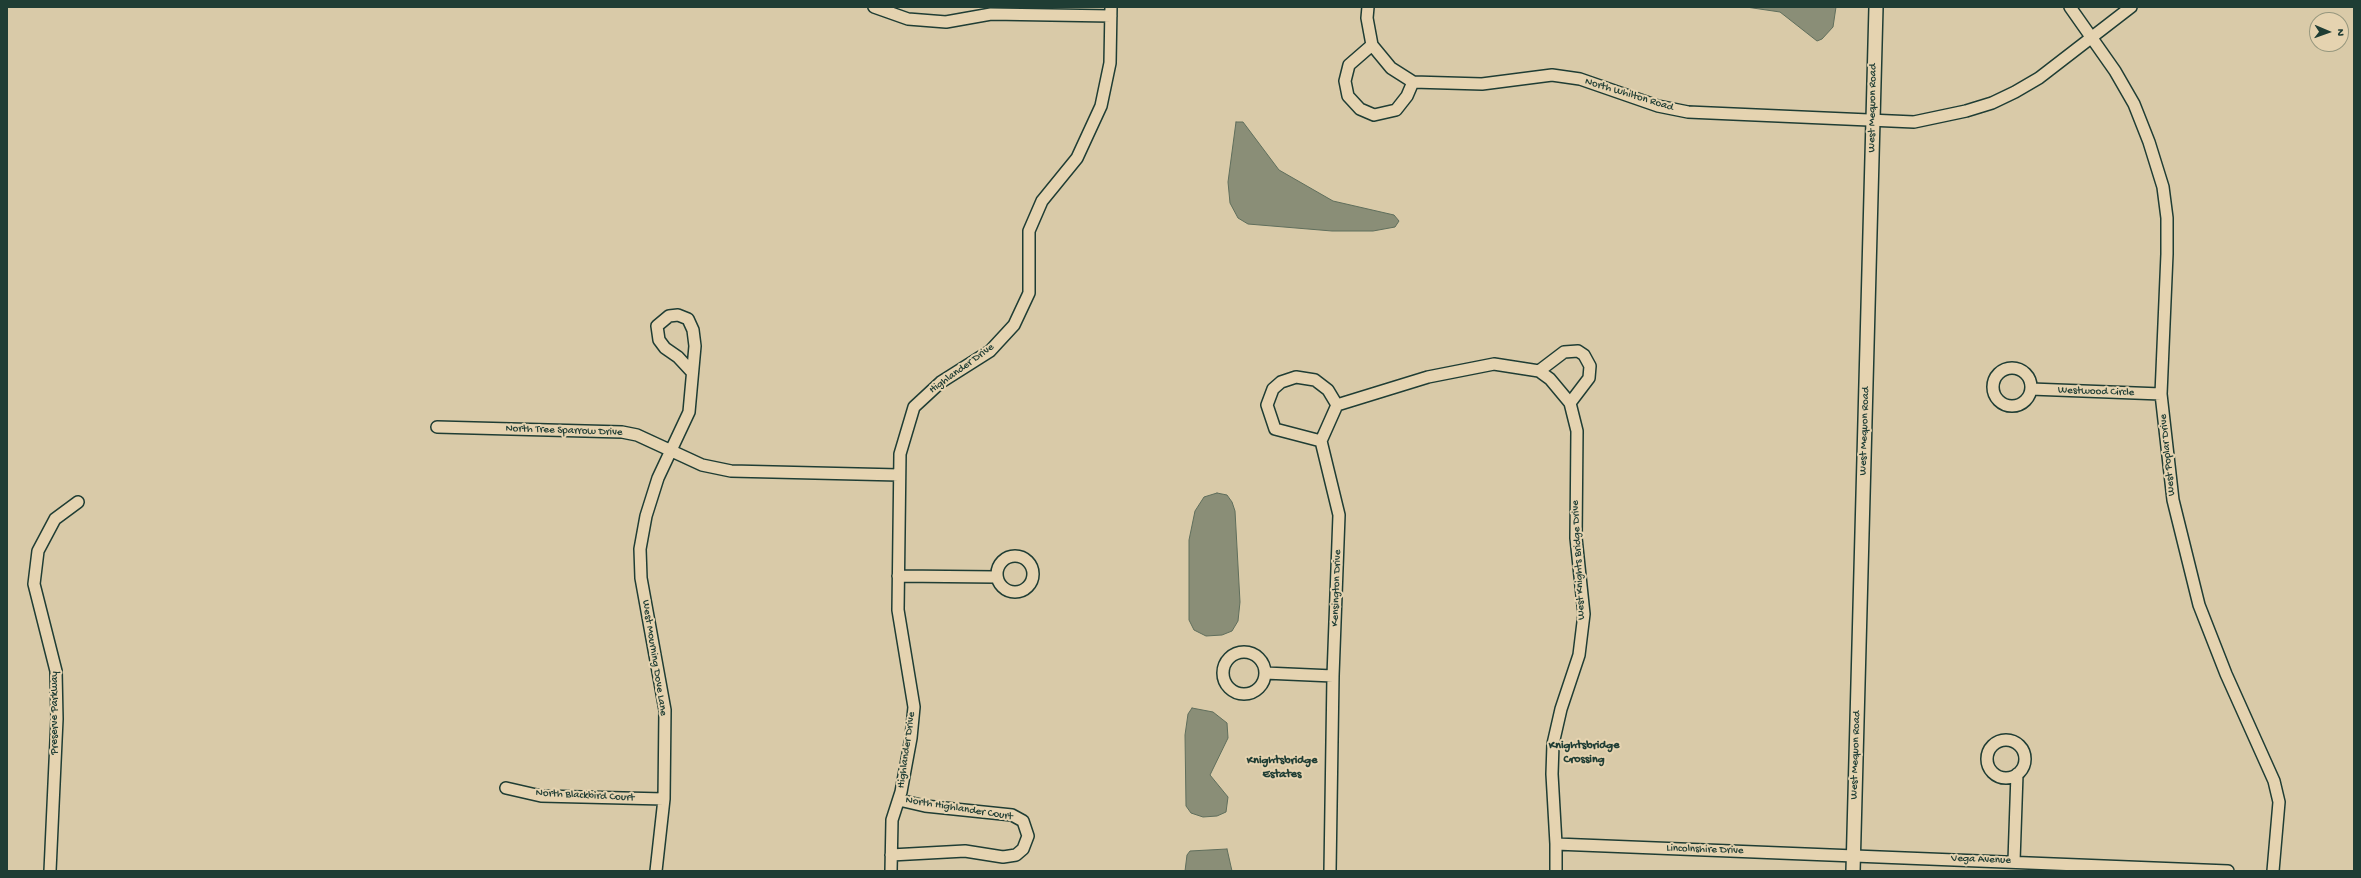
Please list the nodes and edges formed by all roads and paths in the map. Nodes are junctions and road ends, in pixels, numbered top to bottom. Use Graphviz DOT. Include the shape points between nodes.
graph roads {
  1 [pos="874,7"];
  2 [pos="1368,7"];
  3 [pos="1876,7"];
  4 [pos="2070,7"];
  5 [pos="2130,7"];
  6 [pos="1111,12"];
  7 [pos="2091,38"];
  8 [pos="1372,45"];
  9 [pos="1413,82"];
  10 [pos="1873,120"];
  11 [pos="691,371"];
  12 [pos="1539,371"];
  13 [pos="2031,389"];
  14 [pos="2161,394"];
  15 [pos="1570,403"];
  16 [pos="1337,405"];
  17 [pos="437,427"];
  18 [pos="1321,442"];
  19 [pos="672,451"];
  20 [pos="899,475"];
  21 [pos="78,502"];
  22 [pos="898,576"];
  23 [pos="996,576"];
  24 [pos="1265,673"];
  25 [pos="1333,676"];
  26 [pos="2017,774"];
  27 [pos="506,788"];
  28 [pos="664,799"];
  29 [pos="899,800"];
  30 [pos="1556,844"];
  31 [pos="891,855"];
  32 [pos="1854,856"];
  33 [pos="2014,861"];
  34 [pos="50,871"];
  35 [pos="656,871"];
  36 [pos="891,871"];
  37 [pos="1330,871"];
  38 [pos="1556,871"];
  39 [pos="1854,871"];
  40 [pos="2228,871"];
  41 [pos="2273,871"];
  1 -- 6 [label="street" via="908,19 946,22 991,14"];
  2 -- 8 [label="street" via="1367,18"];
  3 -- 10 [label="main road, West Mequon Road"];
  4 -- 7 [label="street, West Poplar Drive"];
  5 -- 7 [label="street, North Whilton Road"];
  6 -- 20 [label="street, Highlander Drive" via="1110,63 1101,106 1077,158 1042,201 1029,231 1029,293 1014,325 990,351 941,382 914,407 900,454"];
  7 -- 10 [label="street, North Whilton Road" via="2039,78 1992,103 1944,117 1914,122"];
  7 -- 14 [label="street, West Poplar Drive" via="2115,71 2134,104 2163,187 2167,218 2167,254"];
  8 -- 9 [label="street" via="1391,68"];
  8 -- 9 [label="street" via="1357,55 1349,65 1345,81 1348,96 1360,109 1374,115 1396,110 1407,96"];
  9 -- 10 [label="street, North Whilton Road" via="1482,84 1552,75 1580,79 1658,106 1688,112"];
  10 -- 32 [label="main road, West Mequon Road"];
  11 -- 11 [label="street, West Mourning Dove Lane" via="695,346 691,324 683,316 668,316 657,326 659,340"];
  11 -- 19 [label="street, West Mourning Dove Lane" via="689,412"];
  12 -- 15 [label="street, West Knights Bridge Drive" via="1558,386"];
  12 -- 15 [label="street" via="1564,352 1578,351 1584,355 1590,366 1590,378"];
  12 -- 16 [label="street, West Knights Bridge Drive" via="1494,364 1428,377"];
  13 -- 14 [label="street, Westwood Circle"];
  14 -- 41 [label="street, West Poplar Drive" via="2173,500 2199,605 2226,674 2274,781 2279,802"];
  15 -- 30 [label="street, West Knights Bridge Drive" via="1577,435 1576,538 1584,614 1578,655 1553,744"];
  16 -- 18 [label="street"];
  16 -- 18 [label="street" via="1328,390 1315,380 1296,377 1281,382 1273,389 1267,405 1275,430"];
  17 -- 19 [label="street, North Tree Sparrow Drive" via="622,432 637,435"];
  18 -- 25 [label="street, Kensington Drive" via="1340,515"];
  19 -- 20 [label="street, North Tree Sparrow Drive" via="702,465 731,472"];
  19 -- 28 [label="street, West Mourning Dove Lane" via="658,478 646,516 640,549 641,578 665,710"];
  20 -- 22 [label="street, Highlander Drive"];
  21 -- 34 [label="street, Preserve Parkway" via="55,519 38,551 34,584 56,671 57,719"];
  22 -- 23 [label="street"];
  22 -- 29 [label="street, Highlander Drive" via="898,610 914,707"];
  24 -- 25 [label="street"];
  25 -- 37 [label="street, Kensington Drive"];
  26 -- 33 [label="street"];
  27 -- 28 [label="street, North Blackbird Court" via="541,796"];
  28 -- 35 [label="street, West Mourning Dove Lane"];
  29 -- 31 [label="street, Highlander Drive" via="892,820"];
  29 -- 31 [label="street, North Highlander Court" via="925,806 1012,815 1023,821 1028,836 1023,849 1016,855 1003,857 965,851"];
  30 -- 32 [label="street, Lincolnshire Drive"];
  30 -- 38 [label="street, West Knights Bridge Drive"];
  31 -- 36 [label="street, Highlander Drive"];
  32 -- 33 [label="street, Vega Avenue"];
  32 -- 39 [label="main road, West Mequon Road"];
  33 -- 40 [label="street, Vega Avenue"];
}
